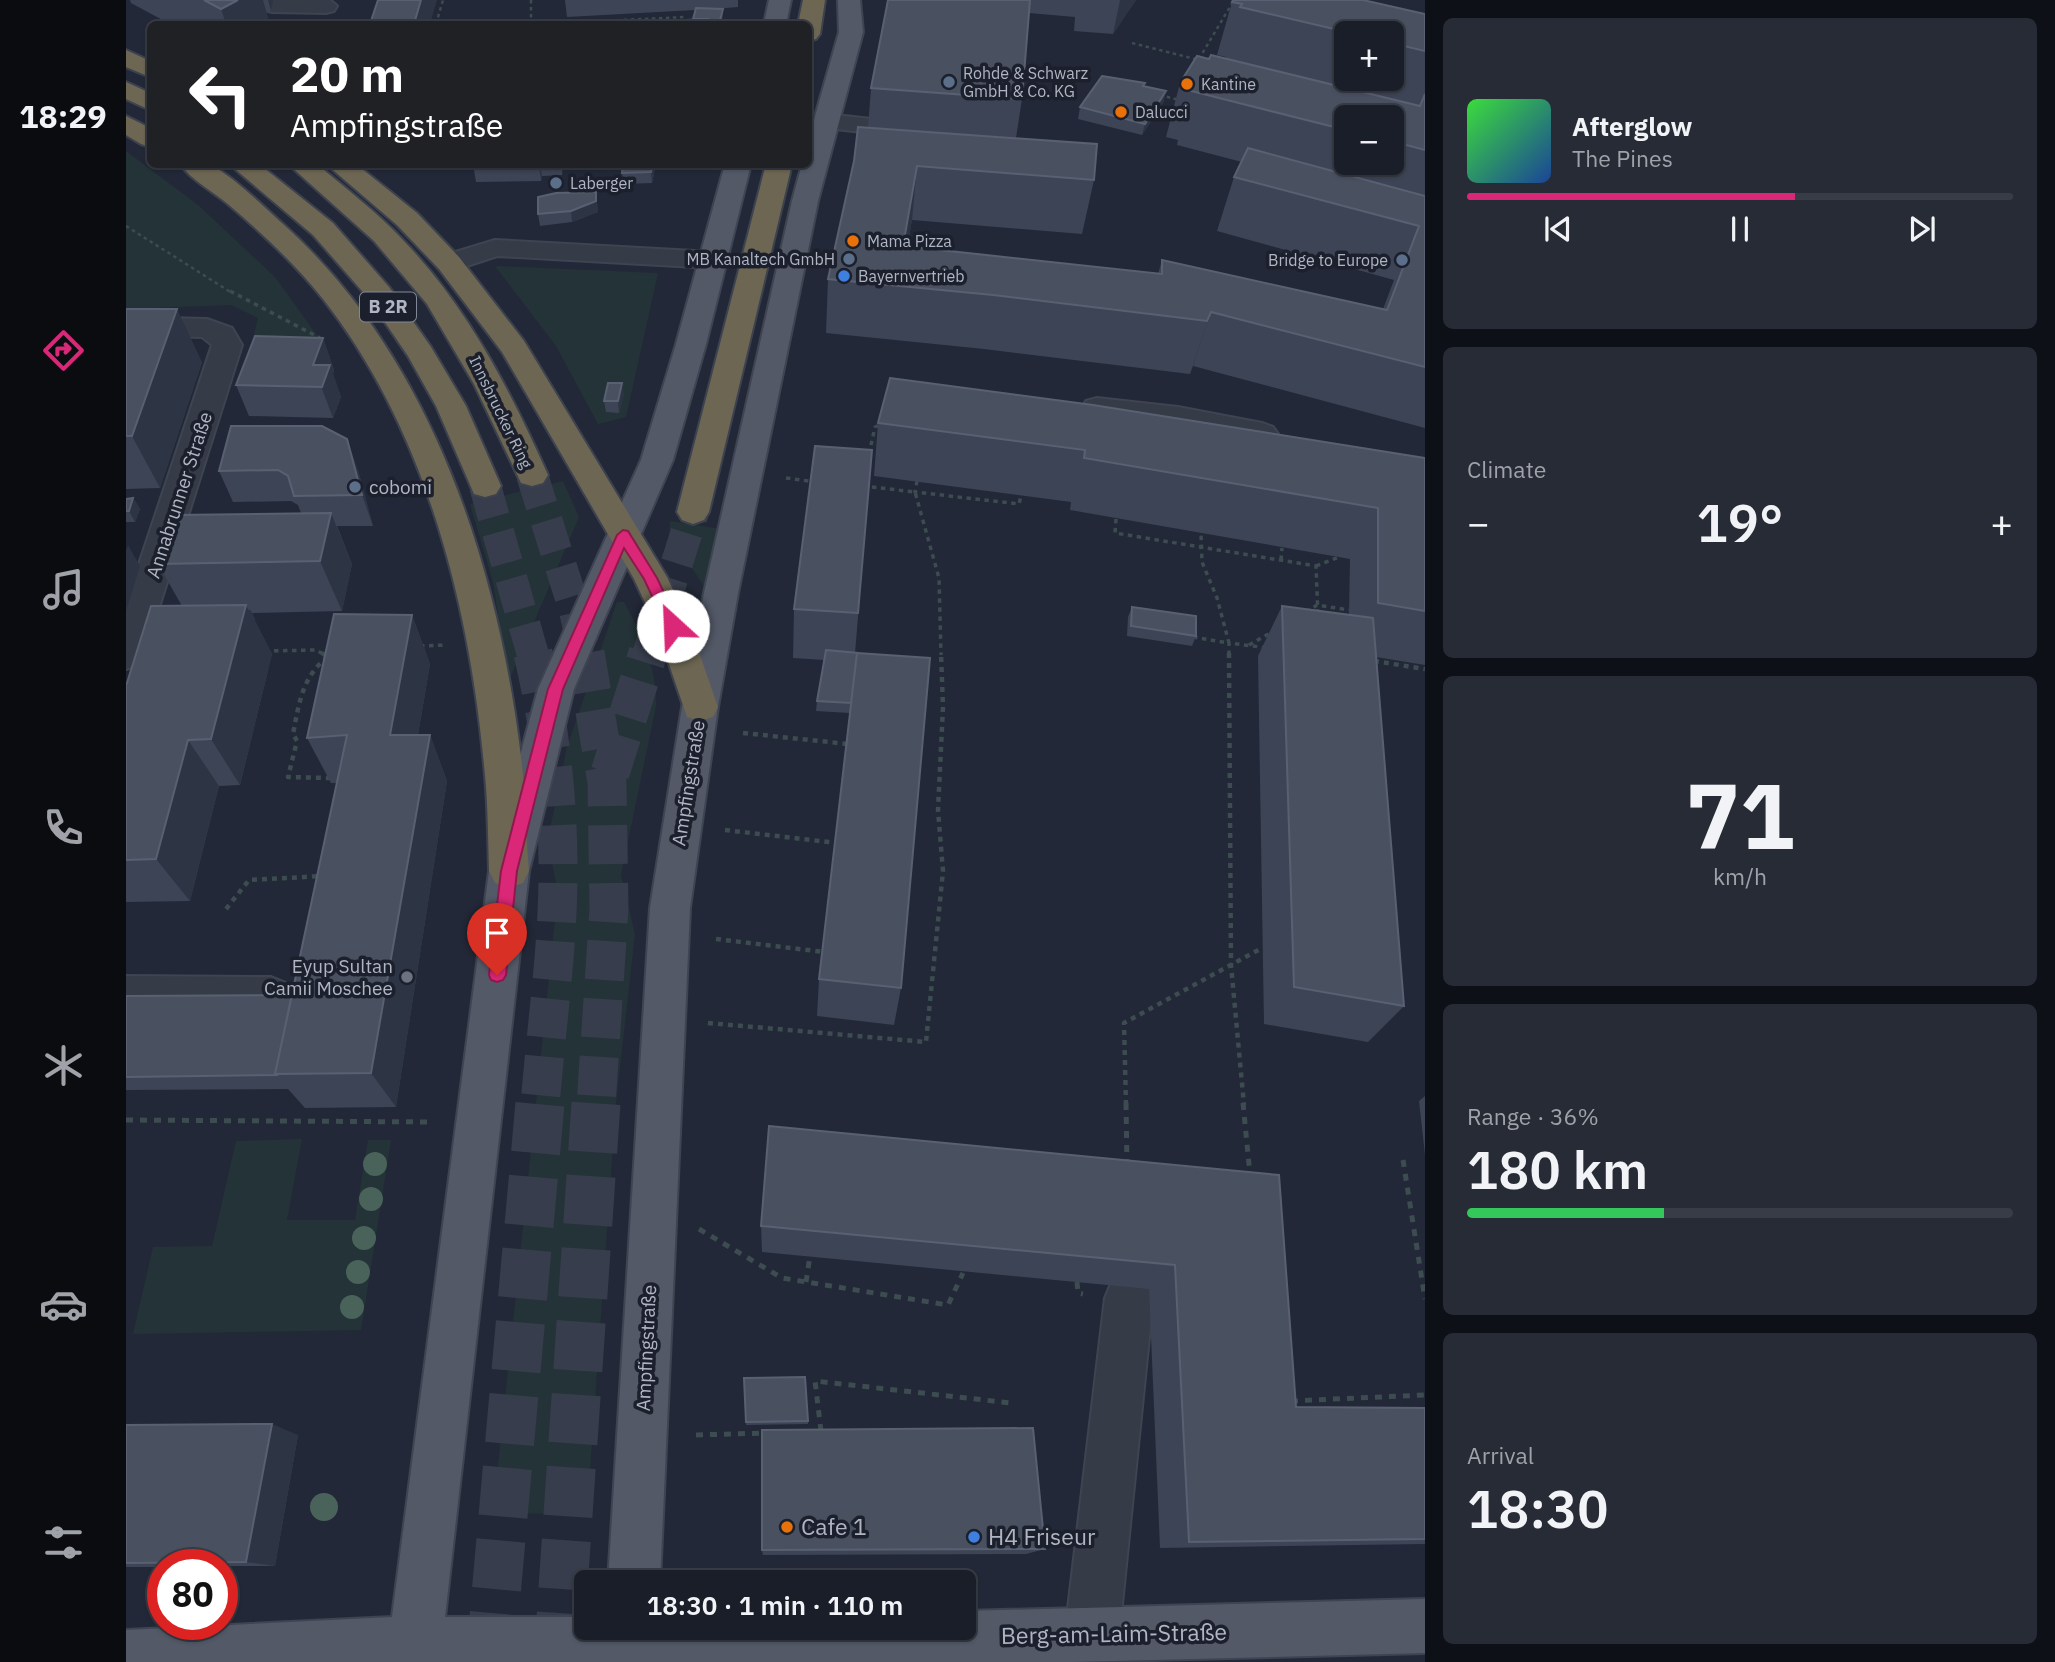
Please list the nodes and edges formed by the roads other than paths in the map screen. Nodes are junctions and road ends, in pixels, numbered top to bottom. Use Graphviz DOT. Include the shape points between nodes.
graph roads {
  1 [pos="780,0"];
  2 [pos="814,0"];
  3 [pos="849,0"];
  4 [pos="272,5"];
  5 [pos="325,10"];
  6 [pos="776,21"];
  7 [pos="810,21"];
  8 [pos="126,57"];
  9 [pos="147,68"];
  10 [pos="126,89"];
  11 [pos="147,101"];
  12 [pos="827,122"];
  13 [pos="126,124"];
  14 [pos="871,125"];
  15 [pos="147,137"];
  16 [pos="198,168"];
  17 [pos="247,168"];
  18 [pos="306,168"];
  19 [pos="344,168"];
  20 [pos="737,168"];
  21 [pos="778,168"];
  22 [pos="713,260"];
  23 [pos="449,263"];
  24 [pos="126,326"];
  25 [pos="1070,405"];
  26 [pos="1295,441"];
  27 [pos="532,475"];
  28 [pos="485,486"];
  29 [pos="692,512"];
  30 [pos="623,535"];
  31 [pos="127,649"];
  32 [pos="700,706"];
  33 [pos="509,871"];
  34 [pos="126,995"];
  35 [pos="310,996"];
  36 [pos="1129,1298"];
  37 [pos="635,1570"];
  38 [pos="1425,1626"];
  39 [pos="1092,1634"];
  40 [pos="634,1645"];
  41 [pos="414,1652"];
  42 [pos="126,1657"];
  1 -- 6 [label="main road"];
  2 -- 7 [label="highway"];
  3 -- 12 [label="main road, Ampfingstraße" via="851,32"];
  4 -- 5 [label="street"];
  8 -- 9 [label="highway"];
  10 -- 11 [label="highway"];
  12 -- 14 [label="street"];
  12 -- 32 [label="main road, Ampfingstraße" via="805,201"];
  13 -- 15 [label="highway"];
  16 -- 33 [label="highway" via="287,242 348,312 421,436 446,496 478,615 503,767"];
  17 -- 28 [label="highway, B 2R" via="323,229 379,293 451,406"];
  18 -- 27 [label="highway, Innsbrucker Ring / B 2R" via="395,247 438,300 486,375"];
  19 -- 23 [label="highway" via="408,219"];
  20 -- 22 [label="main road"];
  21 -- 29 [label="highway"];
  22 -- 23 [label="street" via="495,248"];
  22 -- 30 [label="main road" via="657,460"];
  23 -- 30 [label="highway" via="514,348"];
  24 -- 31 [label="street, Annabrunner Straße" via="207,328 222,335 227,345"];
  25 -- 26 [label="street" via="1178,417"];
  30 -- 32 [label="highway" via="673,626"];
  30 -- 33 [label="main road" via="556,689"];
  32 -- 37 [label="main road, Ampfingstraße" via="670,908"];
  33 -- 41 [label="main road"];
  34 -- 35 [label="street"];
  36 -- 39 [label="street"];
  38 -- 39 [label="main road, Berg-am-Laim-Straße"];
  39 -- 40 [label="main road, Berg-am-Laim-Straße"];
  40 -- 41 [label="main road, Berg-am-Laim-Straße"];
  41 -- 42 [label="main road"];
}
